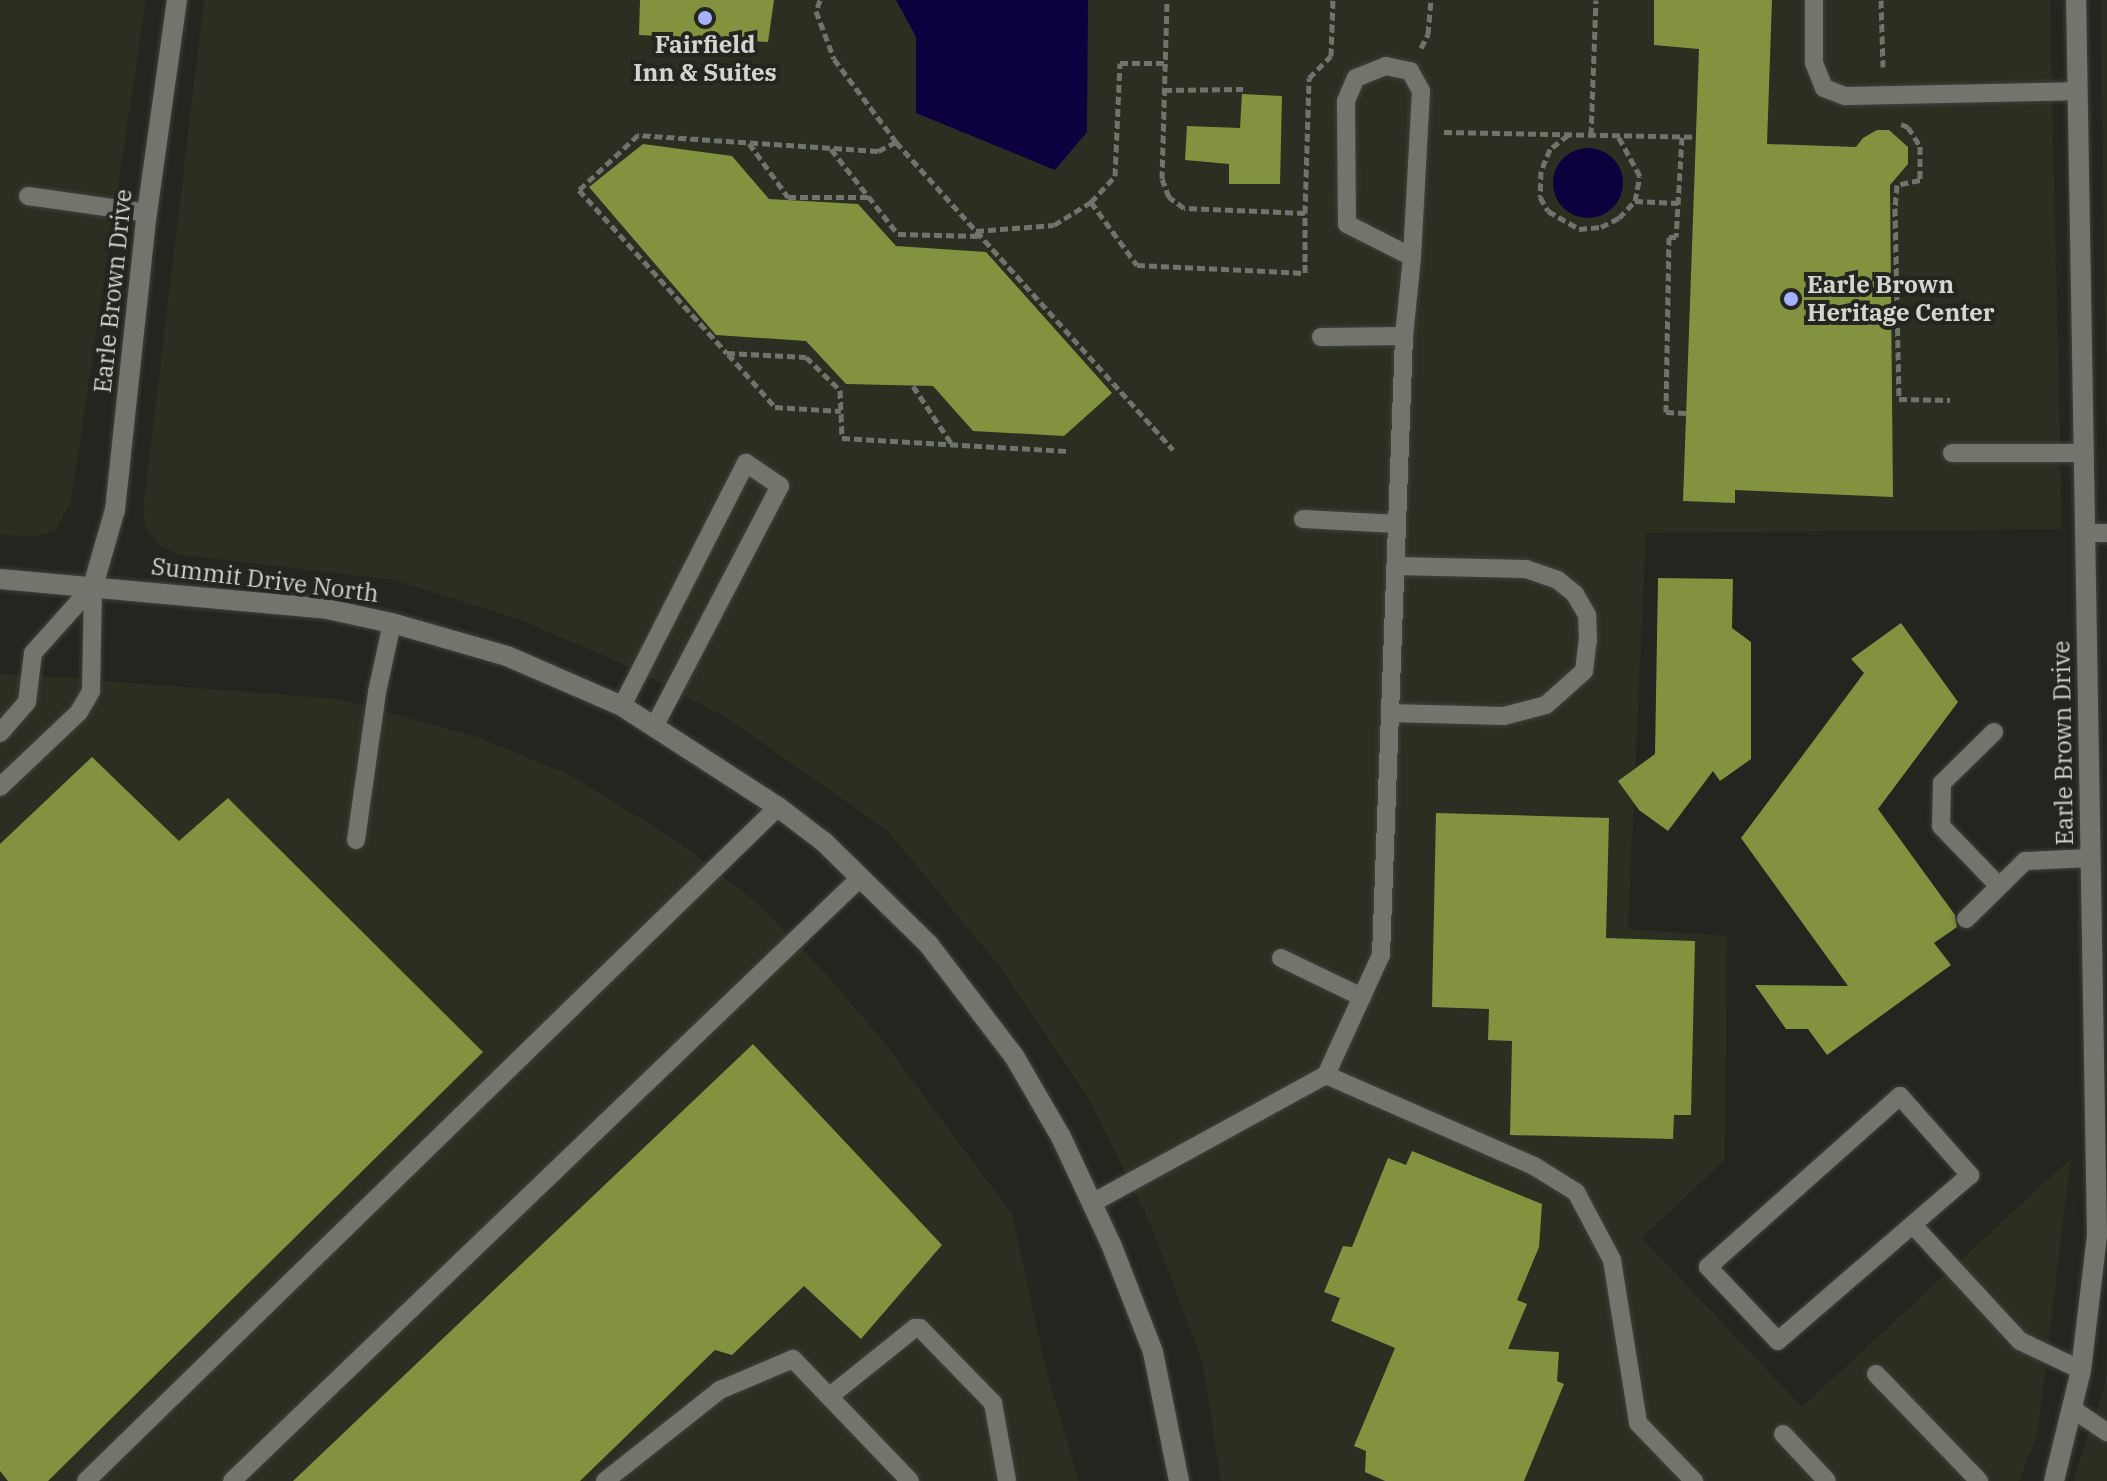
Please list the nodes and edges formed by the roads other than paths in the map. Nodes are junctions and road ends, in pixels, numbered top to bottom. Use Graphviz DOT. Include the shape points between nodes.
graph roads {
  1 [pos="177,0"];
  2 [pos="1814,0"];
  3 [pos="2076,0"];
  4 [pos="2077,91"];
  5 [pos="28,196"];
  6 [pos="147,213"];
  7 [pos="1412,257"];
  8 [pos="1404,336"];
  9 [pos="1321,337"];
  10 [pos="1952,453"];
  11 [pos="2084,453"];
  12 [pos="1303,519"];
  13 [pos="1397,524"];
  14 [pos="2085,533"];
  15 [pos="2107,533"];
  16 [pos="1396,566"];
  17 [pos="0,579"];
  18 [pos="93,586"];
  19 [pos="392,623"];
  20 [pos="622,706"];
  21 [pos="1390,713"];
  22 [pos="655,725"];
  23 [pos="1994,732"];
  24 [pos="0,733"];
  25 [pos="0,787"];
  26 [pos="778,807"];
  27 [pos="356,840"];
  28 [pos="2091,858"];
  29 [pos="860,878"];
  30 [pos="1999,886"];
  31 [pos="2099,890"];
  32 [pos="1966,919"];
  33 [pos="1281,958"];
  34 [pos="1362,997"];
  35 [pos="1326,1075"];
  36 [pos="1094,1202"];
  37 [pos="1913,1225"];
  38 [pos="2102,1236"];
  39 [pos="2081,1370"];
  40 [pos="1876,1374"];
  41 [pos="830,1396"];
  42 [pos="2074,1410"];
  43 [pos="2107,1432"];
  44 [pos="1783,1434"];
  45 [pos="1977,1480"];
  46 [pos="86,1481"];
  47 [pos="232,1481"];
  48 [pos="605,1481"];
  49 [pos="910,1481"];
  50 [pos="1007,1481"];
  51 [pos="1179,1481"];
  52 [pos="1694,1481"];
  53 [pos="1827,1481"];
  54 [pos="2054,1481"];
  1 -- 6 [label="street, Earle Brown Drive"];
  2 -- 4 [label="lane" via="1814,63 1824,88 1845,96"];
  3 -- 4 [label="street, Earle Brown Drive"];
  4 -- 11 [label="street, Earle Brown Drive"];
  5 -- 6 [label="lane"];
  6 -- 18 [label="street, Earle Brown Drive" via="115,510"];
  7 -- 7 [label="lane" via="1347,224 1346,101 1356,78 1386,66 1410,71 1421,91"];
  7 -- 8 [label="lane"];
  8 -- 9 [label="lane"];
  8 -- 13 [label="lane"];
  10 -- 11 [label="lane"];
  11 -- 14 [label="street, Earle Brown Drive"];
  12 -- 13 [label="lane"];
  13 -- 16 [label="lane"];
  14 -- 15 [label="lane"];
  14 -- 28 [label="street, Earle Brown Drive"];
  16 -- 21 [label="lane"];
  16 -- 21 [label="lane" via="1526,569 1558,580 1575,594 1587,615 1588,640 1584,671 1546,705 1504,716"];
  17 -- 18 [label="street, Summit Drive North"];
  18 -- 19 [label="street, Summit Drive North" via="313,608"];
  18 -- 24 [label="lane" via="33,653 27,702"];
  18 -- 25 [label="lane" via="91,691 79,712"];
  19 -- 20 [label="street, Summit Drive North" via="507,656"];
  19 -- 27 [label="lane"];
  20 -- 22 [label="street, Summit Drive North"];
  20 -- 22 [label="lane" via="746,463 780,486"];
  21 -- 34 [label="lane" via="1381,955"];
  22 -- 26 [label="street, Summit Drive North"];
  23 -- 30 [label="lane" via="1942,783 1941,826"];
  26 -- 29 [label="street, Summit Drive North"];
  26 -- 46 [label="lane"];
  28 -- 30 [label="lane" via="2025,861"];
  28 -- 31 [label="street, Earle Brown Drive"];
  29 -- 36 [label="street, Summit Drive North" via="929,945 1014,1056"];
  29 -- 47 [label="lane"];
  30 -- 32 [label="lane"];
  31 -- 38 [label="street, Earle Brown Drive"];
  33 -- 34 [label="lane"];
  34 -- 35 [label="lane"];
  35 -- 36 [label="lane"];
  35 -- 52 [label="lane" via="1534,1166 1576,1192 1612,1260 1638,1423"];
  36 -- 51 [label="street, Summit Drive North" via="1153,1352"];
  37 -- 37 [label="lane" via="1778,1341 1708,1267 1900,1096 1970,1175"];
  37 -- 39 [label="lane" via="2020,1341"];
  38 -- 39 [label="street, Earle Brown Drive"];
  39 -- 42 [label="street, Earle Brown Drive"];
  40 -- 45 [label="lane"];
  41 -- 48 [label="lane" via="797,1360 790,1359 720,1390"];
  41 -- 49 [label="lane"];
  41 -- 50 [label="lane" via="920,1328 993,1403"];
  42 -- 43 [label="lane"];
  42 -- 54 [label="street, Earle Brown Drive"];
  44 -- 53 [label="lane"];
}
